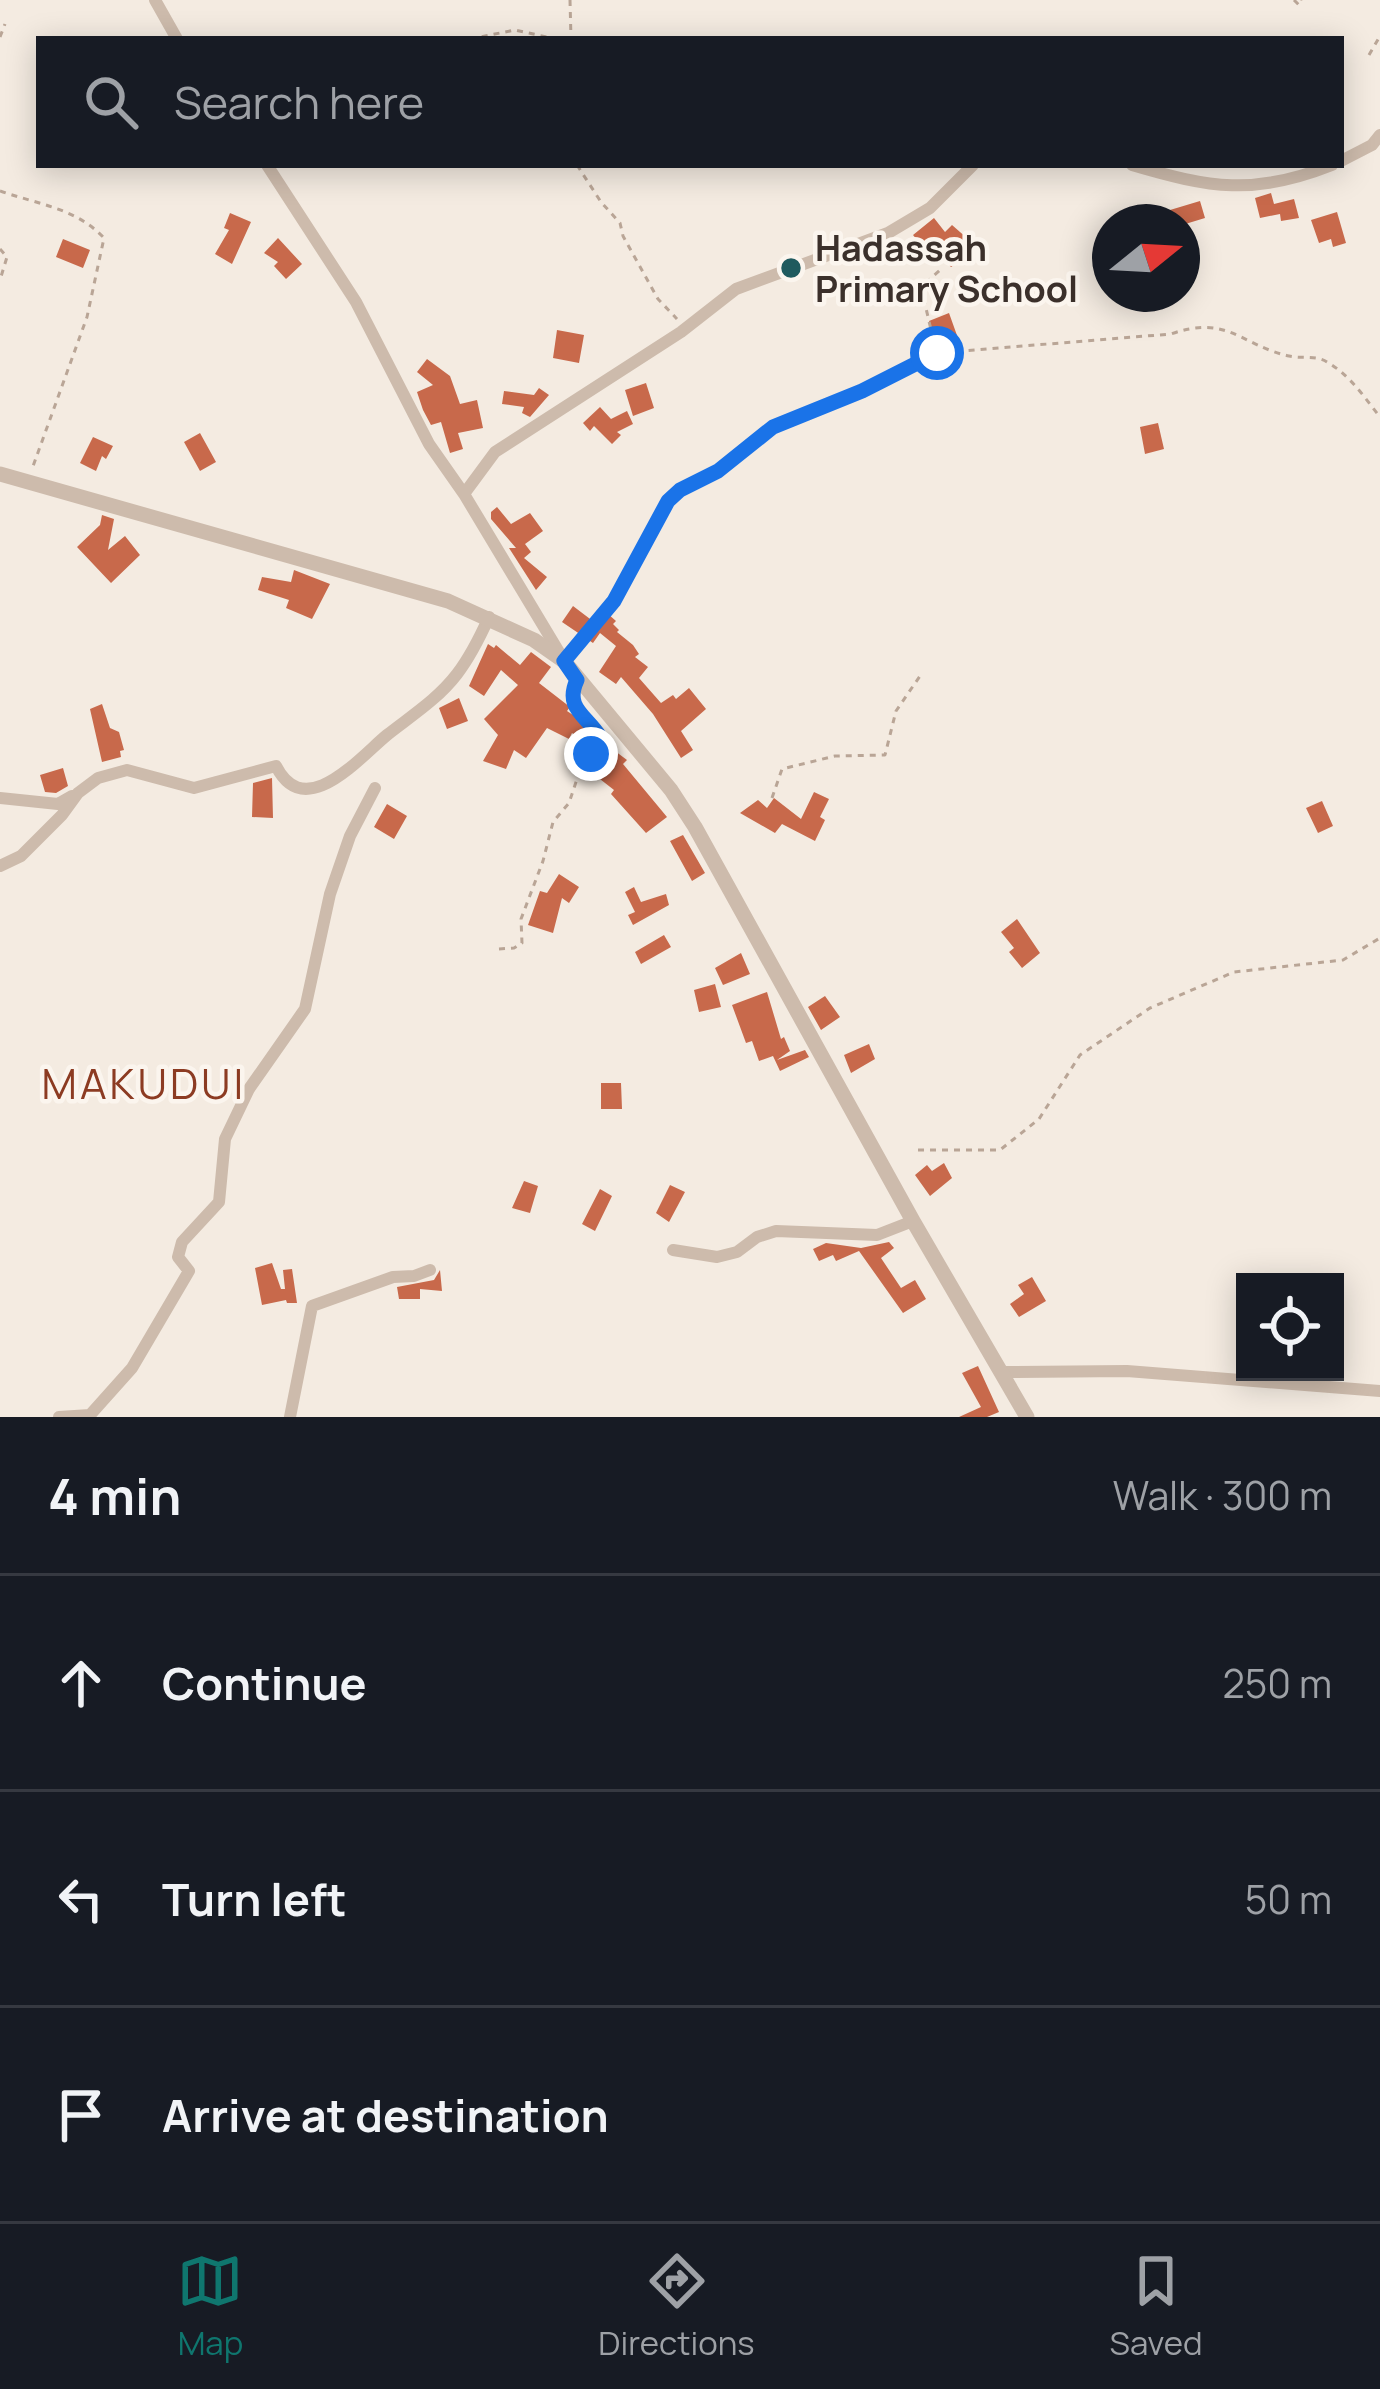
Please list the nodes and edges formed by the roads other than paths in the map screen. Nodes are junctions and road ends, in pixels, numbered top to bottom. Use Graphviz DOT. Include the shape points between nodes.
graph roads {
  1 [pos="155,0"];
  2 [pos="175,36"];
  3 [pos="1380,135"];
  4 [pos="1344,159"];
  5 [pos="269,168"];
  6 [pos="970,168"];
  7 [pos="1142,168"];
  8 [pos="1325,168"];
  9 [pos="2,479"];
  10 [pos="464,494"];
  11 [pos="489,617"];
  12 [pos="564,661"];
  13 [pos="375,788"];
  14 [pos="78,793"];
  15 [pos="0,798"];
  16 [pos="0,866"];
  17 [pos="913,1221"];
  18 [pos="674,1250"];
  19 [pos="430,1270"];
  20 [pos="1003,1372"];
  21 [pos="1380,1391"];
  22 [pos="95,1416"];
  23 [pos="59,1417"];
  24 [pos="290,1417"];
  25 [pos="1027,1417"];
  1 -- 2 [label="street"];
  3 -- 4 [label="street"];
  5 -- 10 [label="street"];
  6 -- 10 [label="street" via="897,228 749,281 514,438 486,460"];
  7 -- 8 [label="street" via="1202,186 1238,187"];
  9 -- 11 [label="street"];
  10 -- 12 [label="street"];
  11 -- 12 [label="street"];
  11 -- 14 [label="street" via="436,697 338,778 294,787 276,766 194,788 127,770"];
  12 -- 17 [label="street" via="695,827"];
  13 -- 22 [label="street" via="329,894 305,1009 225,1139 219,1202 182,1242 178,1257 189,1271"];
  14 -- 15 [label="street" via="58,804"];
  14 -- 16 [label="street" via="21,856"];
  17 -- 18 [label="street" via="877,1235 776,1231 716,1257"];
  17 -- 20 [label="street"];
  19 -- 24 [label="street" via="312,1306"];
  20 -- 21 [label="street" via="1127,1371"];
  20 -- 25 [label="street"];
  22 -- 23 [label="street"];
}
